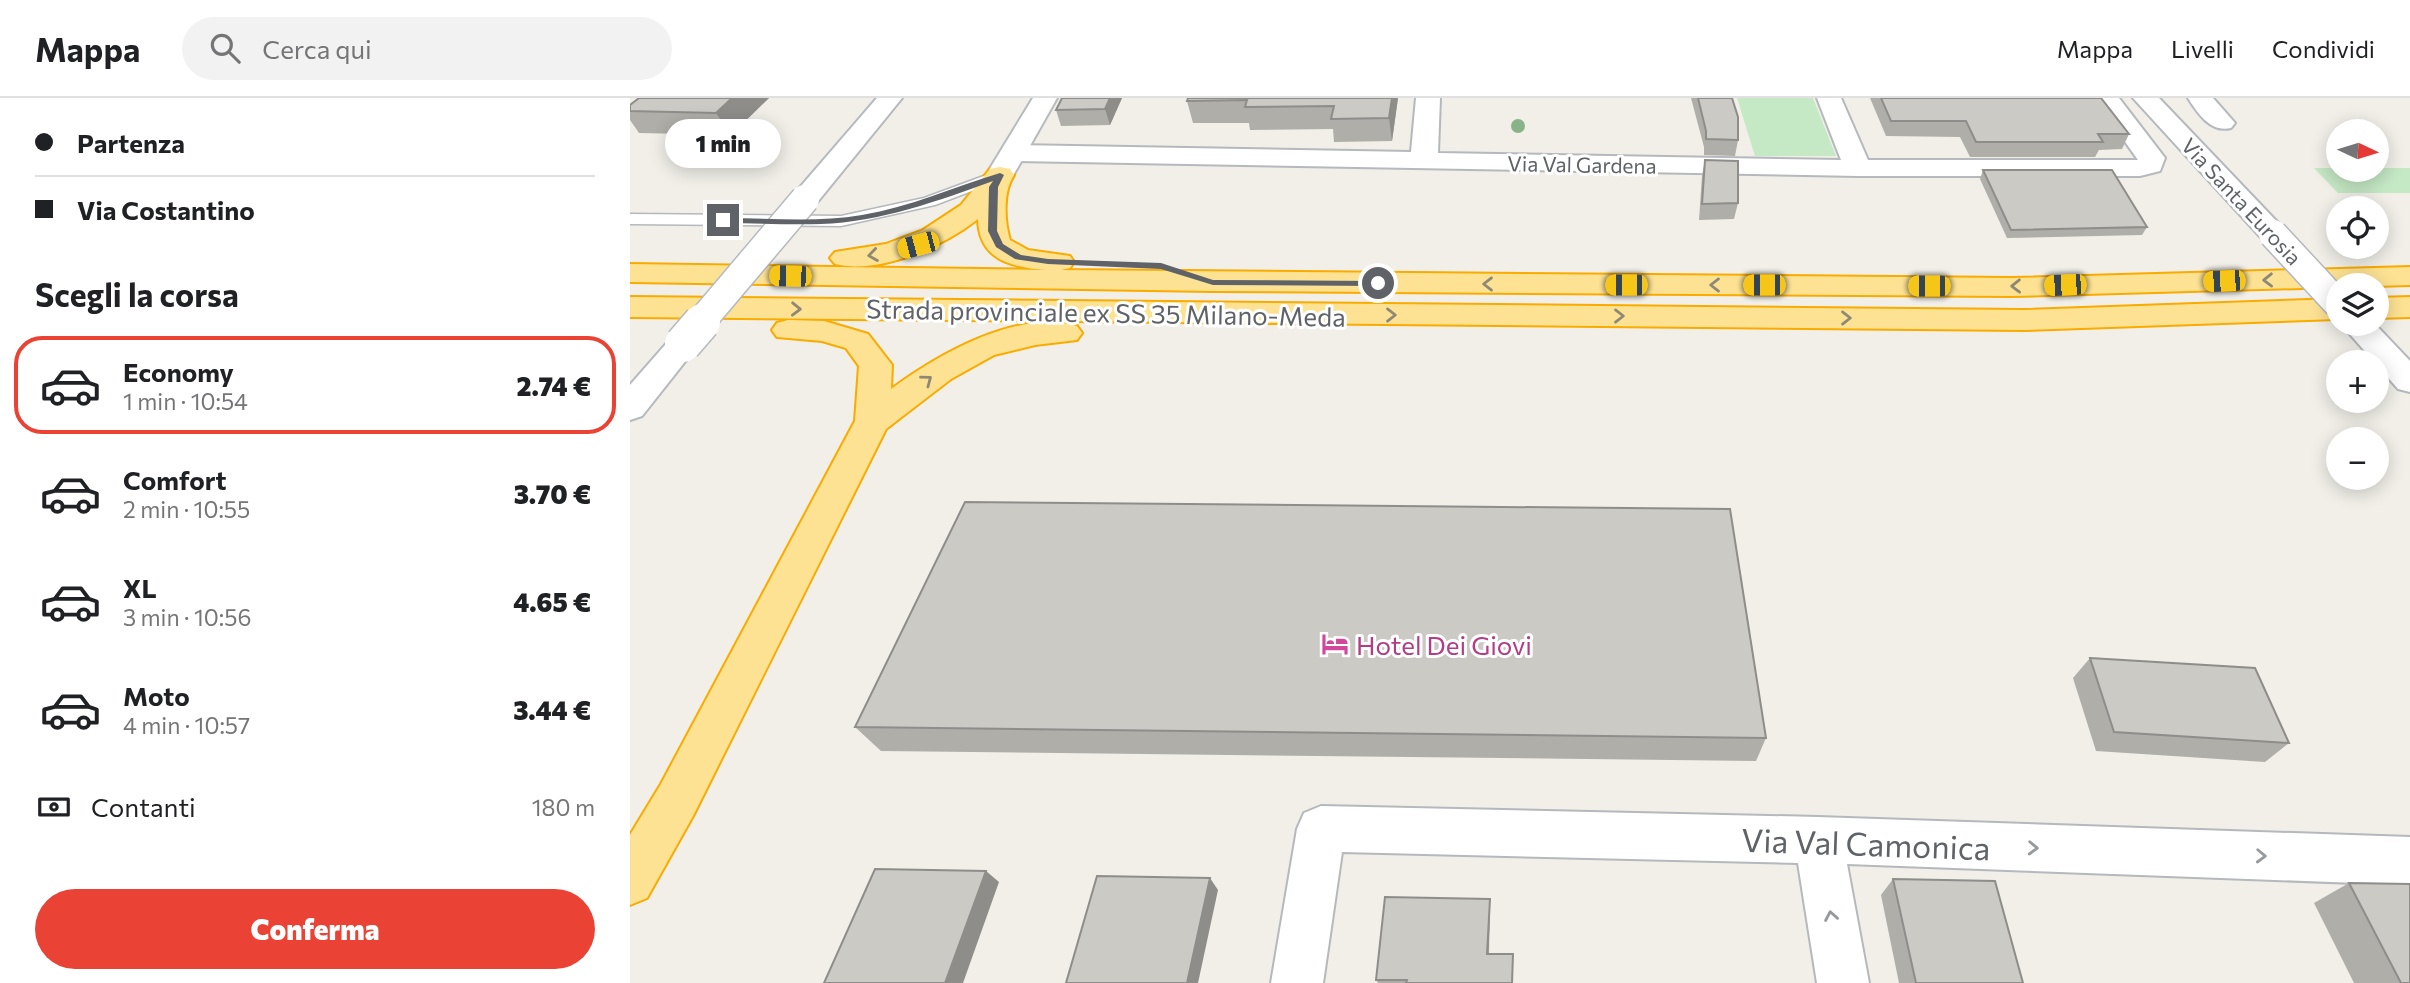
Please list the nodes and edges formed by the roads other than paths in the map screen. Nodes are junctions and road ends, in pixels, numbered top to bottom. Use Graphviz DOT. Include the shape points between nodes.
graph roads {
  1 [pos="890,98"];
  2 [pos="1045,98"];
  3 [pos="1428,98"];
  4 [pos="1829,98"];
  5 [pos="2106,98"];
  6 [pos="2146,98"];
  7 [pos="2200,98"];
  8 [pos="2222,123"];
  9 [pos="1424,161"];
  10 [pos="2151,165"];
  11 [pos="1858,168"];
  12 [pos="1002,172"];
  13 [pos="630,219"];
  14 [pos="630,265"];
  15 [pos="630,273"];
  16 [pos="2410,276"];
  17 [pos="1213,282"];
  18 [pos="2326,293"];
  19 [pos="630,307"];
  20 [pos="2326,307"];
  21 [pos="2410,307"];
  22 [pos="2389,308"];
  23 [pos="1293,314"];
  24 [pos="630,319"];
  25 [pos="2368,336"];
  26 [pos="2410,381"];
  27 [pos="630,408"];
  28 [pos="873,421"];
  29 [pos="677,800"];
  30 [pos="1818,840"];
  31 [pos="630,851"];
  32 [pos="2410,861"];
  33 [pos="630,881"];
  34 [pos="1297,983"];
  35 [pos="1843,983"];
  1 -- 27 [label="street, bridge"];
  2 -- 12 [label="street"];
  3 -- 9 [label="street"];
  4 -- 11 [label="street"];
  5 -- 10 [label="street, Via Santa Eurosia" via="2152,158"];
  6 -- 18 [label="street, Via Santa Eurosia, bridge"];
  7 -- 8 [label="street, Via Santa Eurosia"];
  9 -- 11 [label="street, Via Val Gardena"];
  9 -- 12 [label="street, Via Val Gardena"];
  10 -- 11 [label="street, Via Val Gardena"];
  12 -- 13 [label="lane" via="929,202 841,220"];
  12 -- 14 [label="highway, one-way" via="951,228 918,245 854,257 672,257"];
  12 -- 17 [label="highway" via="994,238 1007,252 1048,262 1161,266"];
  15 -- 17 [label="highway, Strada provinciale ex SS 35 Milano-Meda"];
  16 -- 17 [label="highway, Strada provinciale ex SS 35 Milano-Meda, one-way" via="2012,287"];
  19 -- 23 [label="highway, Strada provinciale ex SS 35 Milano-Meda, one-way"];
  23 -- 20 [label="highway, Strada provinciale ex SS 35 Milano-Meda, one-way" via="2024,320"];
  21 -- 22 [label="highway"];
  28 -- 23 [label="highway, one-way" via="952,361 987,345 1031,334 1240,330"];
  24 -- 28 [label="highway" via="636,323 824,331 857,341 876,365"];
  25 -- 26 [label="street"];
  28 -- 29 [label="highway"];
  29 -- 31 [label="highway"];
  29 -- 33 [label="highway"];
  30 -- 32 [label="street, Via Val Camonica, one-way"];
  30 -- 34 [label="street, Via Val Camonica" via="1321,829"];
  35 -- 30 [label="street, one-way"];
}
